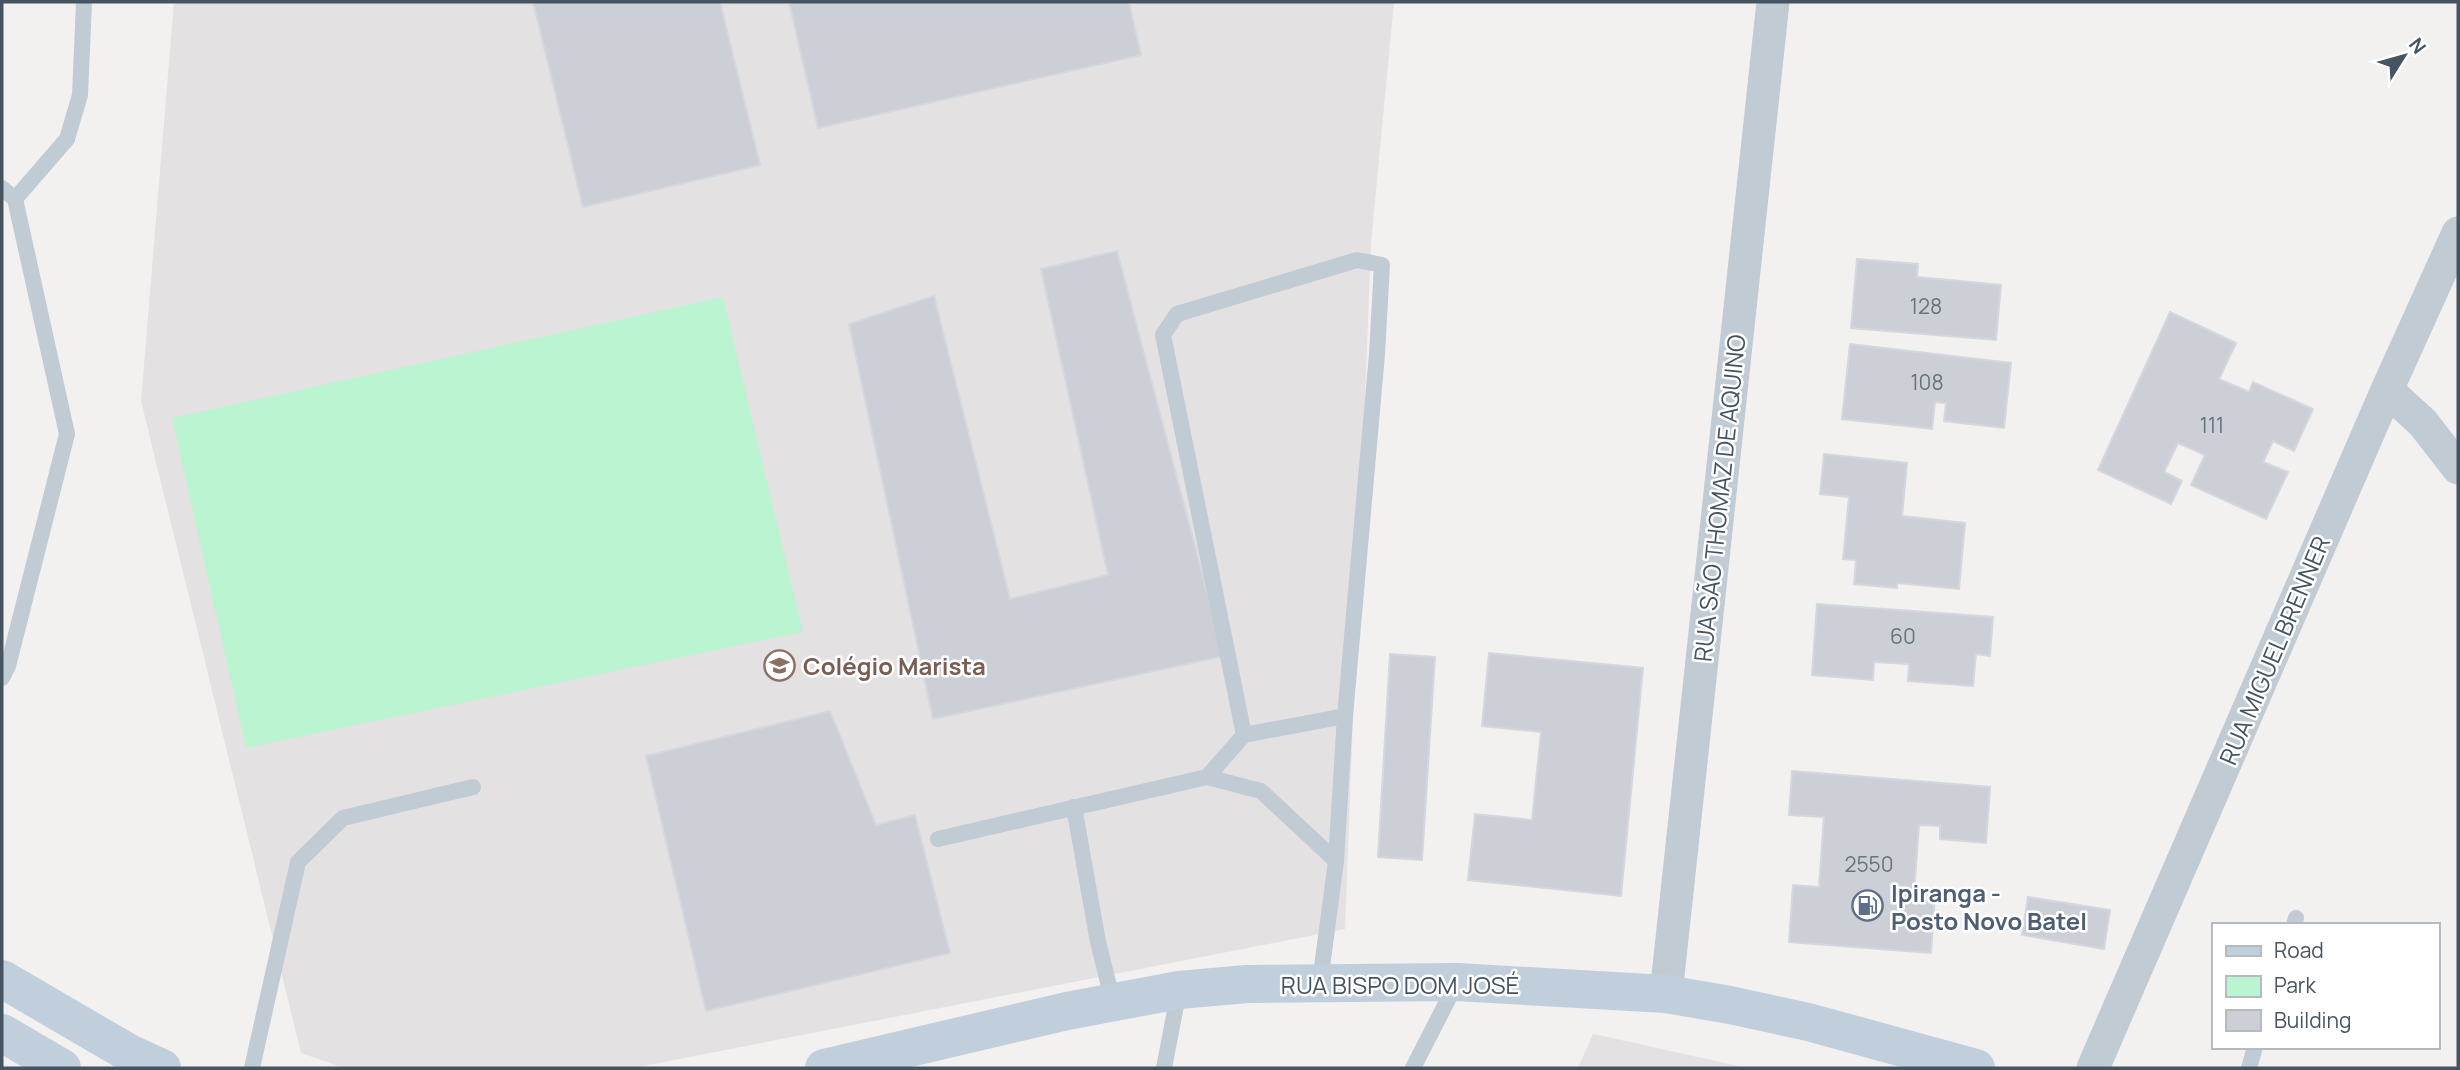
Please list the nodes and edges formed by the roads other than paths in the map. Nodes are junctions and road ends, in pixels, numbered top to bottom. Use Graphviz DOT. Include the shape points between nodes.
graph roads {
  1 [pos="84,2"];
  2 [pos="1773,2"];
  3 [pos="8,193"];
  4 [pos="2458,233"];
  5 [pos="2387,390"];
  6 [pos="2458,468"];
  7 [pos="2,678"];
  8 [pos="1345,716"];
  9 [pos="1244,735"];
  10 [pos="1207,777"];
  11 [pos="473,786"];
  12 [pos="1073,807"];
  13 [pos="938,839"];
  14 [pos="1336,861"];
  15 [pos="2,979"];
  16 [pos="1320,982"];
  17 [pos="1457,982"];
  18 [pos="1179,990"];
  19 [pos="1666,994"];
  20 [pos="1113,1002"];
  21 [pos="2,1033"];
  22 [pos="2254,1049"];
  23 [pos="62,1068"];
  24 [pos="162,1068"];
  25 [pos="251,1068"];
  26 [pos="824,1068"];
  27 [pos="1164,1068"];
  28 [pos="1413,1068"];
  29 [pos="1976,1068"];
  30 [pos="2093,1068"];
  31 [pos="2249,1068"];
  1 -- 3 [label="lane" via="80,95 67,139"];
  2 -- 19 [label="street, RUA SÃO THOMAZ DE AQUINO"];
  3 -- 7 [label="lane" via="67,433"];
  4 -- 5 [label="street, RUA MIGUEL BRENNER"];
  5 -- 6 [label="street" via="2423,424"];
  5 -- 30 [label="street, RUA MIGUEL BRENNER"];
  8 -- 9 [label="lane"];
  8 -- 9 [label="lane" via="1382,265 1357,260 1177,314 1163,335"];
  8 -- 14 [label="lane"];
  9 -- 10 [label="lane"];
  10 -- 12 [label="lane"];
  10 -- 14 [label="lane" via="1261,791"];
  11 -- 25 [label="lane" via="343,818 298,862"];
  12 -- 13 [label="lane"];
  12 -- 20 [label="lane"];
  14 -- 16 [label="lane"];
  15 -- 24 [label="main road"];
  16 -- 17 [label="main road, RUA BISPO DOM JOSÉ"];
  16 -- 18 [label="main road, RUA BISPO DOM JOSÉ"];
  17 -- 19 [label="main road, RUA BISPO DOM JOSÉ"];
  17 -- 28 [label="lane"];
  18 -- 20 [label="main road, RUA BISPO DOM JOSÉ"];
  18 -- 27 [label="lane"];
  19 -- 29 [label="main road, RUA BISPO DOM JOSÉ" via="1808,1022"];
  20 -- 26 [label="main road, RUA BISPO DOM JOSÉ"];
  21 -- 23 [label="main road"];
  22 -- 31 [label="lane"];
}
